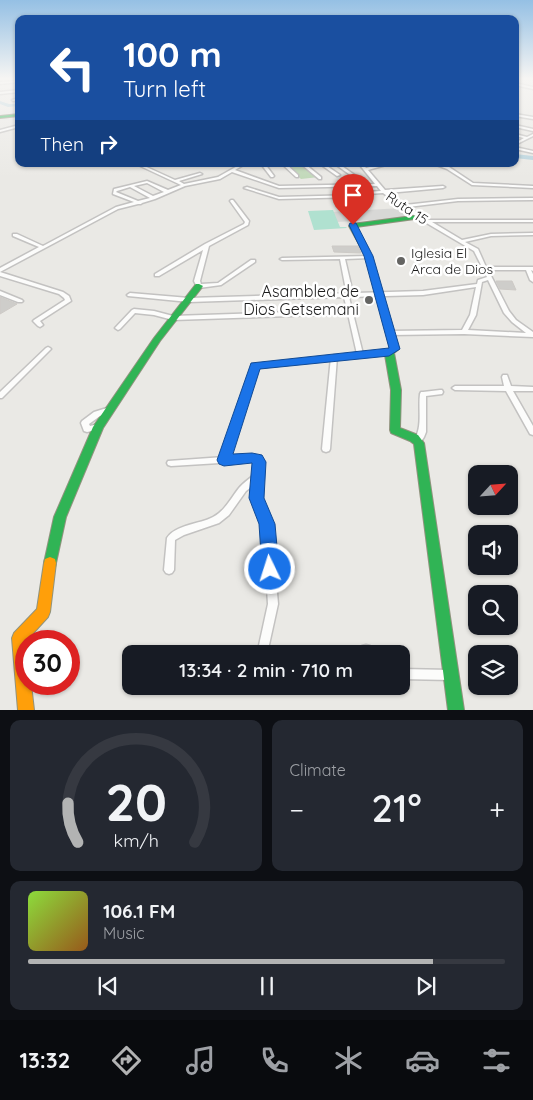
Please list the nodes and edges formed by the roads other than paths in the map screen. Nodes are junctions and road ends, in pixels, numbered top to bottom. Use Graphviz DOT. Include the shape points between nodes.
graph roads {
  1 [pos="15,115"];
  2 [pos="519,115"];
  3 [pos="524,116"];
  4 [pos="0,117"];
  5 [pos="519,118"];
  6 [pos="533,118"];
  7 [pos="15,127"];
  8 [pos="519,127"];
  9 [pos="533,130"];
  10 [pos="0,131"];
  11 [pos="533,135"];
  12 [pos="519,137"];
  13 [pos="527,138"];
  14 [pos="533,139"];
  15 [pos="519,143"];
  16 [pos="519,147"];
  17 [pos="533,152"];
  18 [pos="145,167"];
  19 [pos="239,167"];
  20 [pos="265,167"];
  21 [pos="287,167"];
  22 [pos="307,167"];
  23 [pos="326,167"];
  24 [pos="341,167"];
  25 [pos="374,167"];
  26 [pos="445,167"];
  27 [pos="366,169"];
  28 [pos="233,171"];
  29 [pos="200,174"];
  30 [pos="272,176"];
  31 [pos="297,176"];
  32 [pos="338,176"];
  33 [pos="354,176"];
  34 [pos="320,178"];
  35 [pos="175,181"];
  36 [pos="184,185"];
  37 [pos="377,185"];
  38 [pos="130,186"];
  39 [pos="443,187"];
  40 [pos="533,187"];
  41 [pos="246,188"];
  42 [pos="383,191"];
  43 [pos="168,192"];
  44 [pos="154,198"];
  45 [pos="533,199"];
  46 [pos="232,201"];
  47 [pos="140,203"];
  48 [pos="404,206"];
  49 [pos="423,219"];
  50 [pos="533,221"];
  51 [pos="533,234"];
  52 [pos="15,235"];
  53 [pos="462,241"];
  54 [pos="207,245"];
  55 [pos="42,247"];
  56 [pos="369,256"];
  57 [pos="342,258"];
  58 [pos="282,259"];
  59 [pos="253,261"];
  60 [pos="486,268"];
  61 [pos="530,269"];
  62 [pos="0,270"];
  63 [pos="0,274"];
  64 [pos="157,275"];
  65 [pos="490,278"];
  66 [pos="533,280"];
  67 [pos="348,285"];
  68 [pos="479,285"];
  69 [pos="200,286"];
  70 [pos="0,293"];
  71 [pos="380,293"];
  72 [pos="346,294"];
  73 [pos="130,295"];
  74 [pos="188,300"];
  75 [pos="20,301"];
  76 [pos="350,312"];
  77 [pos="173,318"];
  78 [pos="40,325"];
  79 [pos="118,328"];
  80 [pos="464,332"];
  81 [pos="390,333"];
  82 [pos="533,335"];
  83 [pos="48,349"];
  84 [pos="389,352"];
  85 [pos="360,354"];
  86 [pos="334,356"];
  87 [pos="505,377"];
  88 [pos="455,388"];
  89 [pos="508,388"];
  90 [pos="533,389"];
  91 [pos="440,392"];
  92 [pos="0,396"];
  93 [pos="110,409"];
  94 [pos="98,427"];
  95 [pos="533,432"];
  96 [pos="418,440"];
  97 [pos="326,449"];
  98 [pos="224,460"];
  99 [pos="171,463"];
  100 [pos="259,476"];
  101 [pos="169,570"];
  102 [pos="265,645"];
  103 [pos="410,674"];
  104 [pos="451,674"];
  105 [pos="26,710"];
  106 [pos="456,710"];
  1 -- 4 [label="street"];
  2 -- 3 [label="street"];
  3 -- 5 [label="street"];
  3 -- 6 [label="street"];
  7 -- 10 [label="street"];
  8 -- 9 [label="street"];
  11 -- 13 [label="street"];
  12 -- 13 [label="street"];
  13 -- 14 [label="street"];
  13 -- 15 [label="street"];
  16 -- 17 [label="street"];
  18 -- 35 [label="street"];
  19 -- 28 [label="street"];
  20 -- 30 [label="street"];
  21 -- 31 [label="street"];
  22 -- 34 [label="street"];
  23 -- 32 [label="street"];
  24 -- 33 [label="street"];
  25 -- 27 [label="street"];
  26 -- 40 [label="street" via="472,184"];
  27 -- 37 [label="street, Ruta 15"];
  28 -- 36 [label="street" via="219,178"];
  28 -- 37 [label="street" via="279,187"];
  29 -- 35 [label="street"];
  35 -- 36 [label="street"];
  36 -- 43 [label="street"];
  37 -- 42 [label="street, Ruta 15"];
  38 -- 43 [label="street" via="147,182"];
  38 -- 44 [label="street"];
  38 -- 47 [label="street" via="114,193"];
  39 -- 42 [label="street"];
  41 -- 42 [label="street" via="279,198 358,196"];
  42 -- 48 [label="street, Ruta 15"];
  43 -- 44 [label="street"];
  44 -- 47 [label="street"];
  45 -- 48 [label="street" via="458,200"];
  46 -- 54 [label="street" via="245,216 247,224"];
  47 -- 55 [label="street" via="117,208"];
  48 -- 49 [label="street, Ruta 15"];
  49 -- 50 [label="street"];
  49 -- 53 [label="street, Ruta 15"];
  49 -- 56 [label="street" via="353,225"];
  51 -- 53 [label="street" via="491,235"];
  52 -- 55 [label="street"];
  53 -- 60 [label="street, Ruta 15" via="476,250"];
  54 -- 64 [label="street"];
  54 -- 69 [label="street" via="197,281"];
  55 -- 62 [label="street"];
  56 -- 57 [label="street"];
  56 -- 71 [label="street"];
  57 -- 58 [label="street"];
  57 -- 67 [label="street"];
  59 -- 69 [label="street" via="219,284"];
  60 -- 61 [label="street"];
  60 -- 65 [label="street, Ruta 15"];
  61 -- 66 [label="street"];
  63 -- 78 [label="street" via="67,297 68,301 36,321"];
  65 -- 68 [label="street" via="480,280"];
  65 -- 82 [label="street, Ruta 15" via="506,312"];
  68 -- 71 [label="street"];
  68 -- 80 [label="street" via="473,315"];
  69 -- 74 [label="street"];
  70 -- 75 [label="street"];
  71 -- 72 [label="street"];
  71 -- 81 [label="street"];
  72 -- 74 [label="street"];
  72 -- 76 [label="street"];
  73 -- 74 [label="street"];
  74 -- 77 [label="street"];
  76 -- 77 [label="street"];
  76 -- 85 [label="street"];
  77 -- 79 [label="street" via="134,311"];
  77 -- 93 [label="street"];
  80 -- 81 [label="street"];
  80 -- 82 [label="street"];
  81 -- 84 [label="street" via="395,349"];
  83 -- 92 [label="street"];
  84 -- 85 [label="street"];
  84 -- 96 [label="street" via="396,390 395,430"];
  85 -- 86 [label="street"];
  86 -- 97 [label="street"];
  86 -- 98 [label="street" via="253,367"];
  87 -- 89 [label="street"];
  88 -- 89 [label="street"];
  89 -- 90 [label="street"];
  89 -- 95 [label="street"];
  91 -- 96 [label="street" via="423,394 423,432"];
  93 -- 94 [label="street"];
  93 -- 94 [label="street" via="85,423 87,429"];
  94 -- 105 [label="street" via="60,517 43,612 19,638"];
  96 -- 104 [label="street"];
  98 -- 99 [label="street"];
  98 -- 100 [label="street" via="258,459"];
  100 -- 101 [label="street" via="216,520 171,538"];
  100 -- 102 [label="street" via="257,498 267,524 273,604"];
  103 -- 104 [label="street"];
  104 -- 106 [label="street"];
}
